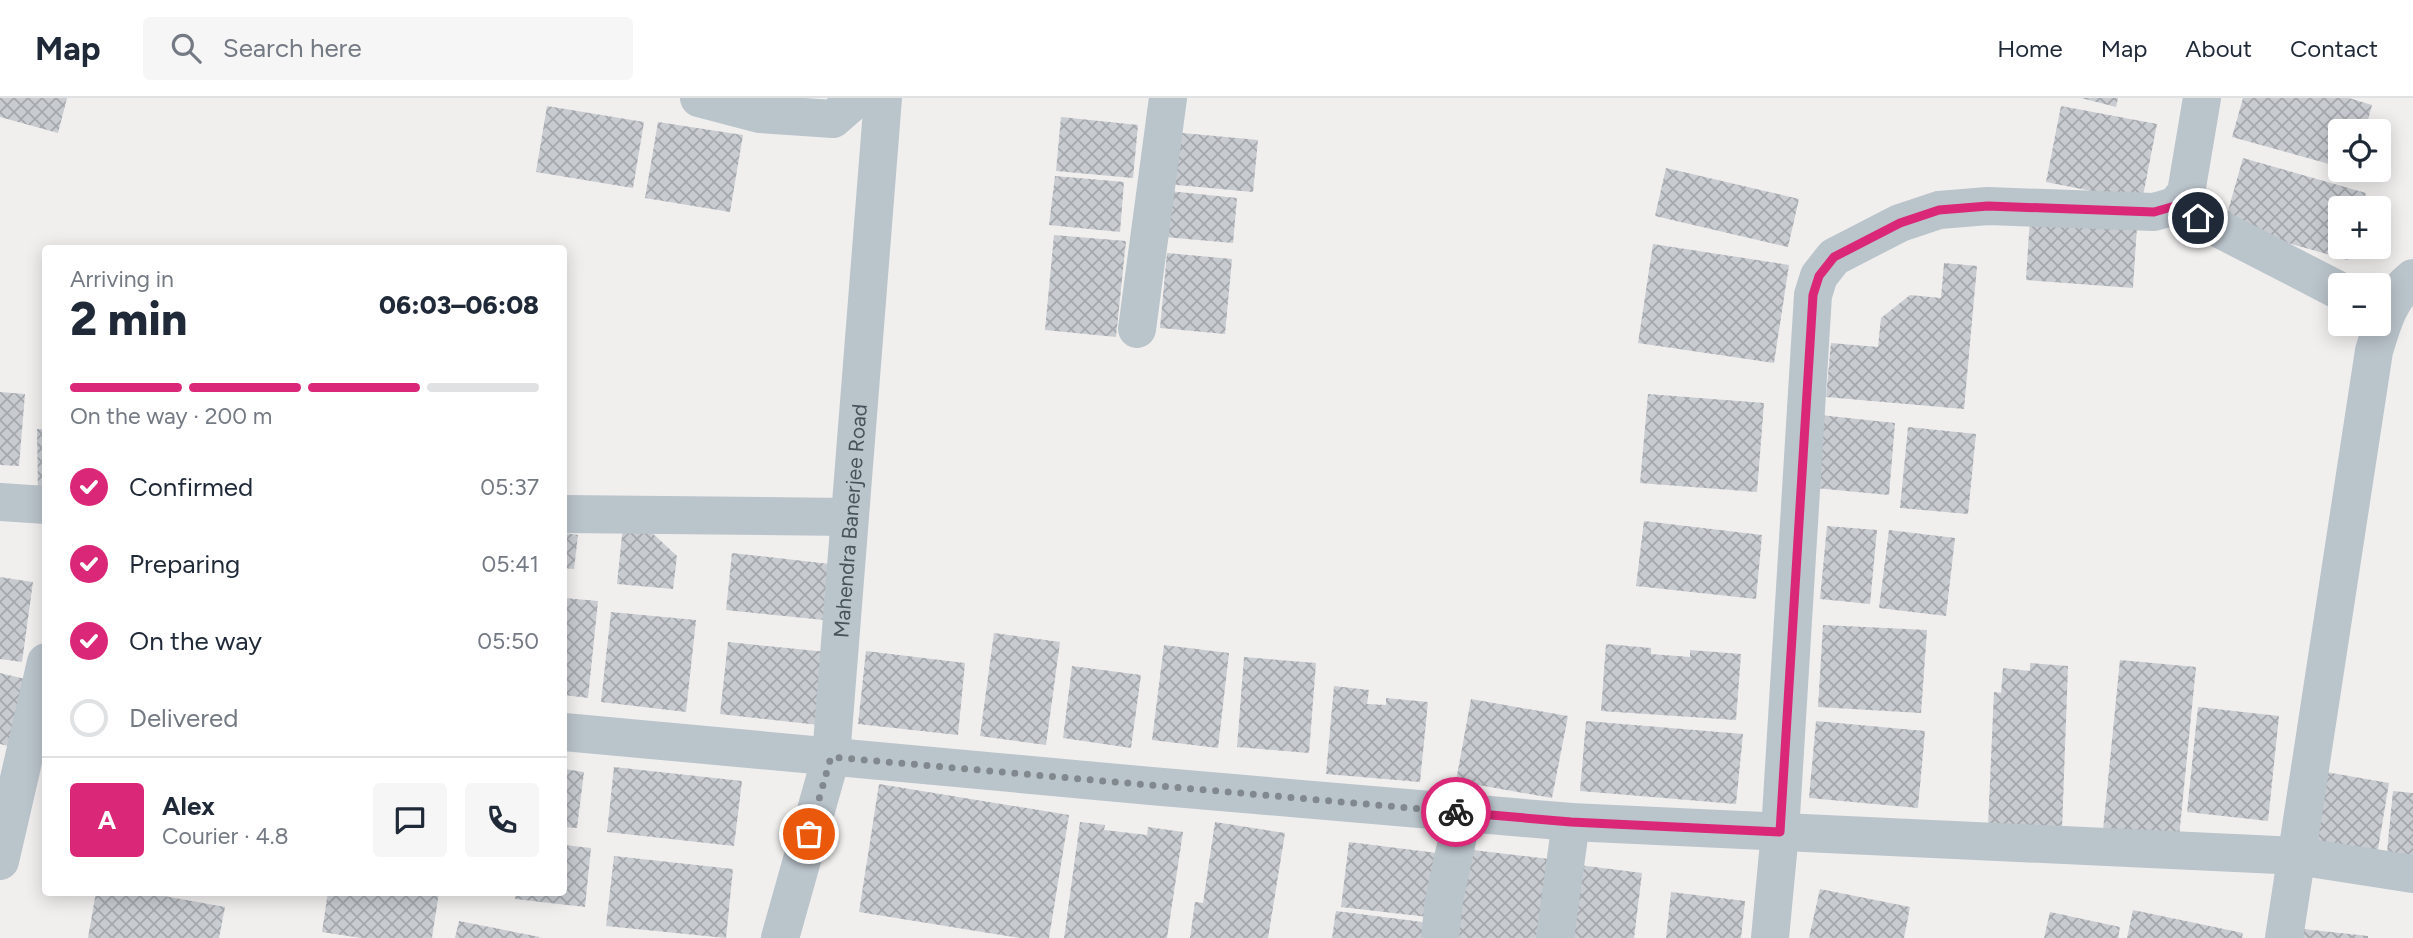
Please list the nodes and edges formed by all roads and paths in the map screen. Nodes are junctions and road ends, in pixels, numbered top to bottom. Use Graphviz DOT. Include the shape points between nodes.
graph roads {
  1 [pos="699,98"];
  2 [pos="857,98"];
  3 [pos="883,98"];
  4 [pos="1168,98"];
  5 [pos="2202,98"];
  6 [pos="2175,206"];
  7 [pos="2413,278"];
  8 [pos="2328,285"];
  9 [pos="2391,302"];
  10 [pos="1137,329"];
  11 [pos="2377,336"];
  12 [pos="0,502"];
  13 [pos="42,505"];
  14 [pos="567,514"];
  15 [pos="849,517"];
  16 [pos="42,679"];
  17 [pos="567,732"];
  18 [pos="831,757"];
  19 [pos="1463,813"];
  20 [pos="1571,822"];
  21 [pos="1780,832"];
  22 [pos="2297,856"];
  23 [pos="0,860"];
  24 [pos="2413,874"];
  25 [pos="780,938"];
  26 [pos="1440,938"];
  27 [pos="1555,938"];
  28 [pos="1770,938"];
  29 [pos="2284,938"];
  1 -- 2 [label="street" via="760,114 833,119"];
  3 -- 15 [label="street, Mahendra Banerjee Road"];
  4 -- 10 [label="street"];
  5 -- 6 [label="street" via="2186,193"];
  6 -- 8 [label="street"];
  6 -- 21 [label="street" via="2154,212 1988,206 1939,210 1900,223 1834,257 1819,276 1813,295"];
  7 -- 9 [label="street"];
  11 -- 22 [label="street"];
  12 -- 13 [label="street"];
  14 -- 15 [label="street"];
  15 -- 18 [label="street, Mahendra Banerjee Road"];
  16 -- 23 [label="street"];
  17 -- 18 [label="street"];
  18 -- 19 [label="street"];
  18 -- 25 [label="street, Mahendra Banerjee Road"];
  19 -- 20 [label="street"];
  19 -- 26 [label="street"];
  20 -- 21 [label="street"];
  20 -- 27 [label="street"];
  21 -- 22 [label="street"];
  21 -- 28 [label="street"];
  22 -- 24 [label="street"];
  22 -- 29 [label="street"];
}
